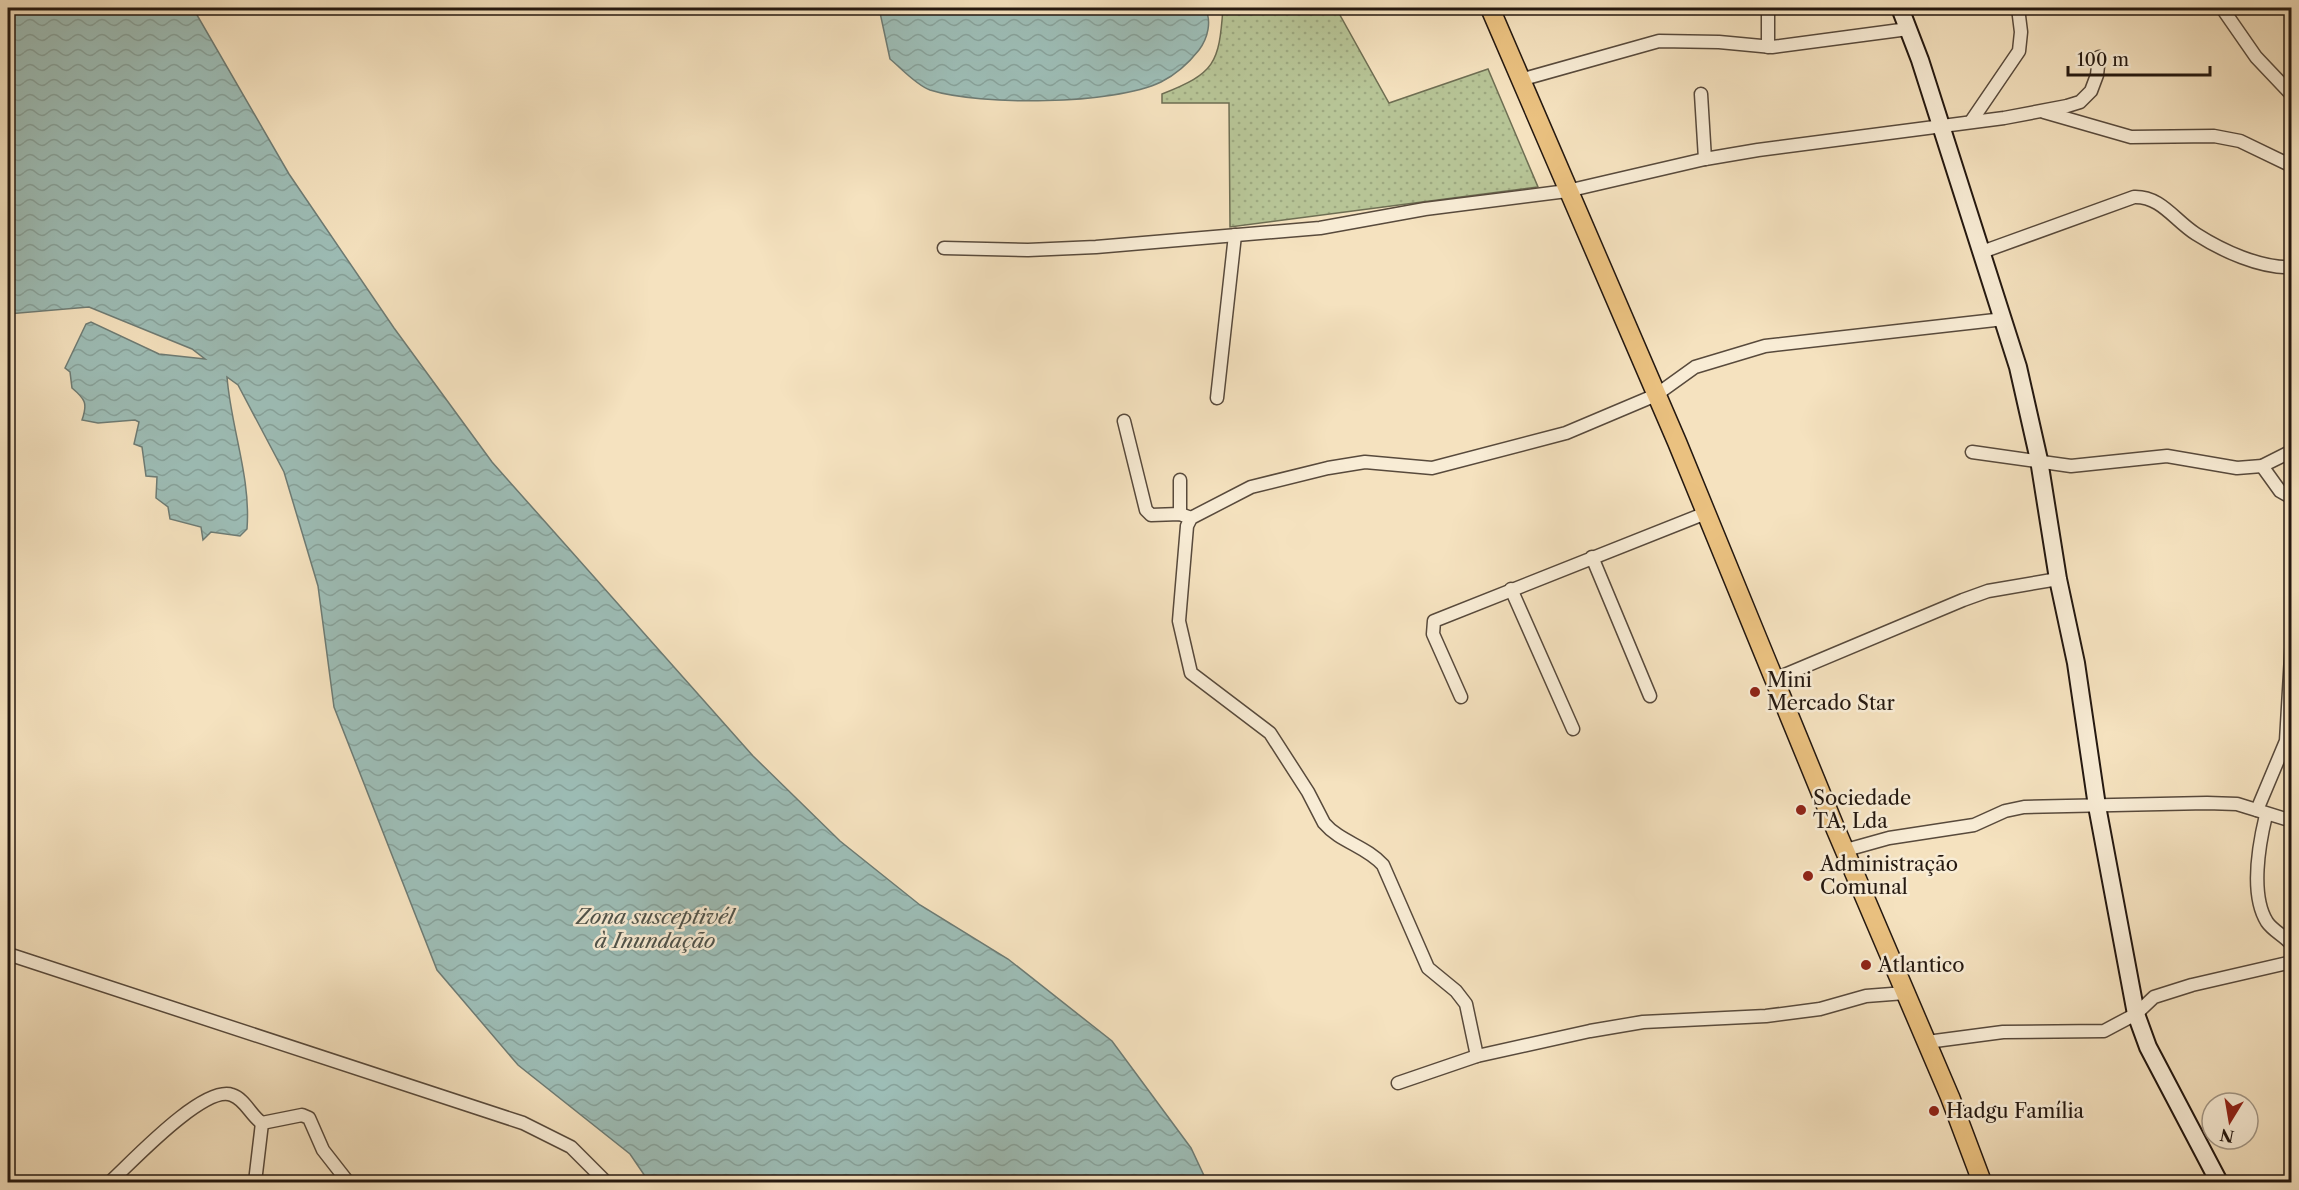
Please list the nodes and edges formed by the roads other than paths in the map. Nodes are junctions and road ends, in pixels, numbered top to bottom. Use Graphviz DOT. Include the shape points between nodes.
graph roads {
  1 [pos="1490,8"];
  2 [pos="1768,8"];
  3 [pos="1900,8"];
  4 [pos="2018,8"];
  5 [pos="2222,8"];
  6 [pos="1908,29"];
  7 [pos="1768,47"];
  8 [pos="2099,57"];
  9 [pos="1520,80"];
  10 [pos="1701,94"];
  11 [pos="2292,96"];
  12 [pos="2039,110"];
  13 [pos="1972,120"];
  14 [pos="1940,126"];
  15 [pos="1705,159"];
  16 [pos="2292,166"];
  17 [pos="1567,191"];
  18 [pos="1235,235"];
  19 [pos="944,248"];
  20 [pos="1982,252"];
  21 [pos="2292,267"];
  22 [pos="2004,319"];
  23 [pos="1656,394"];
  24 [pos="1217,398"];
  25 [pos="1124,421"];
  26 [pos="2292,451"];
  27 [pos="1972,452"];
  28 [pos="2039,460"];
  29 [pos="2262,466"];
  30 [pos="1180,480"];
  31 [pos="2292,498"];
  32 [pos="1706,513"];
  33 [pos="1185,516"];
  34 [pos="1592,557"];
  35 [pos="2058,579"];
  36 [pos="1511,589"];
  37 [pos="2292,639"];
  38 [pos="1776,679"];
  39 [pos="1650,696"];
  40 [pos="1461,697"];
  41 [pos="1574,729"];
  42 [pos="2097,806"];
  43 [pos="2261,812"];
  44 [pos="2292,821"];
  45 [pos="1846,850"];
  46 [pos="2292,945"];
  47 [pos="8,954"];
  48 [pos="2292,962"];
  49 [pos="1905,993"];
  50 [pos="2136,1014"];
  51 [pos="1927,1042"];
  52 [pos="1477,1056"];
  53 [pos="1398,1083"];
  54 [pos="262,1124"];
  55 [pos="110,1182"];
  56 [pos="255,1182"];
  57 [pos="348,1182"];
  58 [pos="606,1182"];
  59 [pos="1982,1182"];
  60 [pos="2219,1182"];
  1 -- 9 [label="main road"];
  2 -- 7 [label="street"];
  3 -- 6 [label="street"];
  4 -- 13 [label="street" via="2019,51"];
  5 -- 11 [label="street" via="2256,57"];
  6 -- 7 [label="street"];
  6 -- 14 [label="street"];
  7 -- 9 [label="street" via="1659,41"];
  8 -- 12 [label="street" via="2091,91 2080,102"];
  9 -- 17 [label="main road"];
  10 -- 15 [label="street"];
  12 -- 13 [label="street"];
  12 -- 16 [label="street" via="2131,136 2214,136"];
  13 -- 14 [label="street"];
  14 -- 15 [label="street"];
  14 -- 20 [label="street"];
  15 -- 17 [label="street"];
  17 -- 18 [label="street" via="1425,209 1320,228"];
  17 -- 23 [label="main road"];
  18 -- 19 [label="street" via="1028,250"];
  18 -- 24 [label="street"];
  20 -- 21 [label="street" via="2146,196 2159,202 2196,234 2234,253 2267,265"];
  20 -- 22 [label="street"];
  22 -- 23 [label="street" via="1765,346 1695,367"];
  22 -- 28 [label="street"];
  23 -- 32 [label="main road"];
  23 -- 33 [label="street" via="1573,431 1466,460 1423,468 1365,462 1328,468 1262,484"];
  25 -- 33 [label="street" via="1146,510 1151,515"];
  26 -- 29 [label="street"];
  27 -- 28 [label="street"];
  28 -- 29 [label="street" via="2079,466 2168,456 2236,468"];
  28 -- 35 [label="street"];
  29 -- 31 [label="street" via="2280,491"];
  30 -- 33 [label="street"];
  32 -- 34 [label="street"];
  32 -- 38 [label="main road"];
  33 -- 52 [label="street" via="1179,621 1191,673 1263,726 1279,743 1332,833 1374,855 1383,865 1430,971 1466,1004"];
  34 -- 36 [label="street"];
  34 -- 39 [label="street"];
  35 -- 38 [label="street" via="1988,591"];
  35 -- 42 [label="street" via="2076,663"];
  36 -- 40 [label="street" via="1434,621 1433,634"];
  36 -- 41 [label="street"];
  37 -- 43 [label="street" via="2286,741"];
  38 -- 45 [label="main road"];
  42 -- 43 [label="street" via="2237,804"];
  42 -- 45 [label="street" via="2015,808 1974,825 1889,838"];
  42 -- 50 [label="street"];
  43 -- 44 [label="street"];
  43 -- 46 [label="street" via="2257,860 2260,898 2268,923"];
  45 -- 49 [label="main road"];
  47 -- 58 [label="street" via="523,1124 571,1147"];
  48 -- 50 [label="street" via="2154,997"];
  49 -- 51 [label="main road"];
  49 -- 52 [label="street" via="1866,996 1820,1009 1766,1016 1643,1023"];
  50 -- 51 [label="street" via="2104,1031 2003,1032"];
  50 -- 60 [label="street" via="2148,1047"];
  51 -- 59 [label="main road"];
  52 -- 53 [label="street"];
  54 -- 55 [label="street" via="234,1095 207,1098"];
  54 -- 56 [label="street"];
  54 -- 57 [label="street" via="302,1115 309,1118 323,1150"];
}
